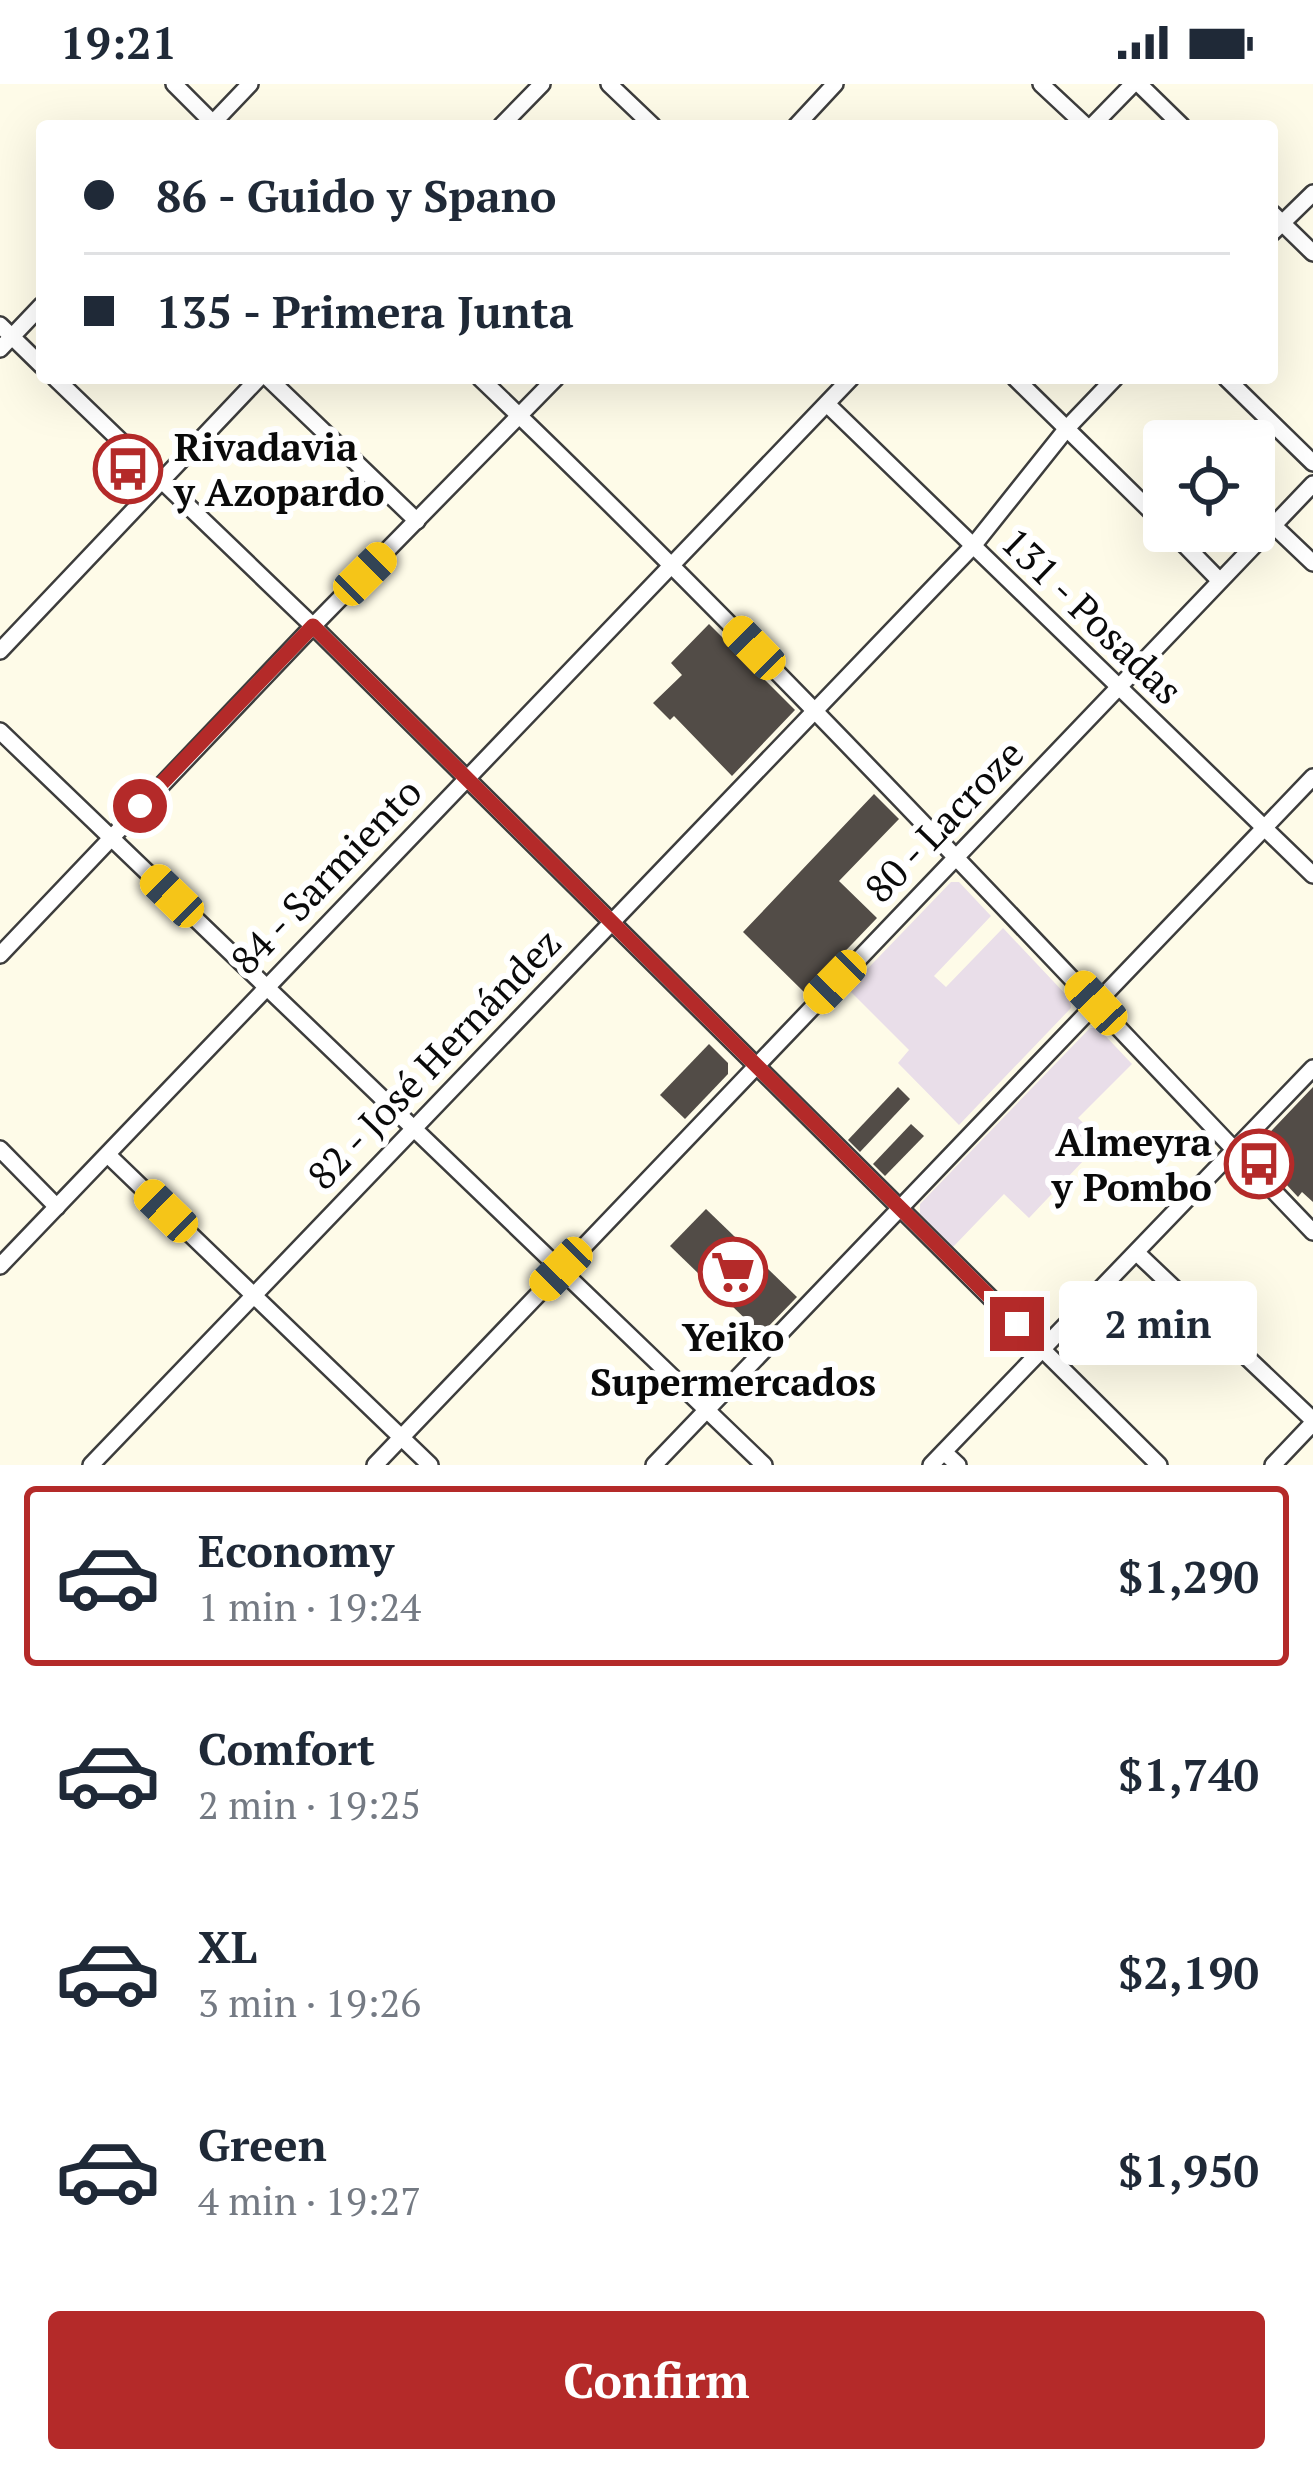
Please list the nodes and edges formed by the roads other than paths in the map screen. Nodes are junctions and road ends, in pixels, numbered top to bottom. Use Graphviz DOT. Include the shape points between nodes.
graph roads {
  1 [pos="174,84"];
  2 [pos="250,84"];
  3 [pos="542,84"];
  4 [pos="609,84"];
  5 [pos="835,84"];
  6 [pos="1041,84"];
  7 [pos="1136,84"];
  8 [pos="208,120"];
  9 [pos="218,120"];
  10 [pos="507,120"];
  11 [pos="647,120"];
  12 [pos="802,120"];
  13 [pos="1082,120"];
  14 [pos="1096,120"];
  15 [pos="1175,120"];
  16 [pos="1313,193"];
  17 [pos="1278,221"];
  18 [pos="1278,225"];
  19 [pos="1313,253"];
  20 [pos="36,310"];
  21 [pos="4,337"];
  22 [pos="36,361"];
  23 [pos="61,384"];
  24 [pos="257,384"];
  25 [pos="269,384"];
  26 [pos="486,384"];
  27 [pos="550,384"];
  28 [pos="845,384"];
  29 [pos="1021,384"];
  30 [pos="1109,384"];
  31 [pos="1232,384"];
  32 [pos="827,404"];
  33 [pos="520,416"];
  34 [pos="1068,427"];
  35 [pos="1313,464"];
  36 [pos="160,480"];
  37 [pos="1313,484"];
  38 [pos="1143,503"];
  39 [pos="417,521"];
  40 [pos="1275,525"];
  41 [pos="1275,527"];
  42 [pos="973,546"];
  43 [pos="1192,552"];
  44 [pos="1248,552"];
  45 [pos="1313,563"];
  46 [pos="672,565"];
  47 [pos="1219,580"];
  48 [pos="313,626"];
  49 [pos="0,651"];
  50 [pos="1119,688"];
  51 [pos="815,710"];
  52 [pos="0,731"];
  53 [pos="1313,777"];
  54 [pos="465,780"];
  55 [pos="1264,828"];
  56 [pos="111,836"];
  57 [pos="957,856"];
  58 [pos="1313,875"];
  59 [pos="609,922"];
  60 [pos="0,955"];
  61 [pos="266,986"];
  62 [pos="1096,1003"];
  63 [pos="755,1065"];
  64 [pos="1313,1068"];
  65 [pos="414,1130"];
  66 [pos="0,1148"];
  67 [pos="1234,1150"];
  68 [pos="108,1155"];
  69 [pos="57,1207"];
  70 [pos="898,1209"];
  71 [pos="1313,1232"];
  72 [pos="1137,1253"];
  73 [pos="0,1266"];
  74 [pos="561,1269"];
  75 [pos="253,1295"];
  76 [pos="1043,1350"];
  77 [pos="706,1409"];
  78 [pos="1313,1421"];
  79 [pos="401,1437"];
  80 [pos="944,1452"];
  81 [pos="92,1465"];
  82 [pos="375,1465"];
  83 [pos="430,1465"];
  84 [pos="654,1465"];
  85 [pos="764,1465"];
  86 [pos="931,1465"];
  87 [pos="958,1465"];
  88 [pos="1159,1465"];
  89 [pos="1274,1465"];
  1 -- 8 [label="street"];
  2 -- 9 [label="street"];
  3 -- 10 [label="street"];
  4 -- 11 [label="street"];
  5 -- 12 [label="street"];
  6 -- 13 [label="street"];
  7 -- 14 [label="street"];
  7 -- 15 [label="street"];
  16 -- 17 [label="street"];
  18 -- 19 [label="street"];
  20 -- 21 [label="street"];
  21 -- 22 [label="street"];
  23 -- 36 [label="street"];
  24 -- 36 [label="street"];
  25 -- 39 [label="street"];
  26 -- 33 [label="street"];
  27 -- 33 [label="street"];
  28 -- 32 [label="street, 84 - Sarmiento"];
  29 -- 34 [label="street"];
  30 -- 34 [label="street, 82 - José Hernández"];
  31 -- 35 [label="street"];
  32 -- 42 [label="street, 131 - Posadas"];
  32 -- 46 [label="street, 84 - Sarmiento"];
  33 -- 39 [label="street"];
  33 -- 46 [label="street"];
  34 -- 38 [label="street"];
  34 -- 42 [label="street, 82 - José Hernández"];
  36 -- 48 [label="street"];
  36 -- 49 [label="street"];
  37 -- 40 [label="street, 80 - Lacroze"];
  39 -- 48 [label="street"];
  41 -- 45 [label="street"];
  42 -- 50 [label="street, 131 - Posadas"];
  42 -- 51 [label="street, 82 - José Hernández"];
  43 -- 47 [label="street"];
  44 -- 47 [label="street, 80 - Lacroze"];
  46 -- 51 [label="street"];
  46 -- 54 [label="street, 84 - Sarmiento"];
  47 -- 50 [label="street, 80 - Lacroze"];
  48 -- 54 [label="street"];
  48 -- 56 [label="street"];
  50 -- 55 [label="street, 131 - Posadas"];
  50 -- 57 [label="street, 80 - Lacroze"];
  51 -- 57 [label="street"];
  51 -- 59 [label="street, 82 - José Hernández"];
  52 -- 56 [label="street"];
  53 -- 55 [label="street"];
  54 -- 59 [label="street"];
  54 -- 61 [label="street, 84 - Sarmiento"];
  55 -- 58 [label="street, 131 - Posadas"];
  55 -- 62 [label="street"];
  56 -- 60 [label="street"];
  56 -- 61 [label="street"];
  57 -- 62 [label="street"];
  57 -- 63 [label="street, 80 - Lacroze"];
  59 -- 63 [label="street"];
  59 -- 65 [label="street, 82 - José Hernández"];
  61 -- 65 [label="street"];
  61 -- 68 [label="street, 84 - Sarmiento"];
  62 -- 67 [label="street"];
  62 -- 70 [label="street"];
  63 -- 70 [label="street"];
  63 -- 74 [label="street, 80 - Lacroze"];
  64 -- 67 [label="street"];
  65 -- 74 [label="street"];
  65 -- 75 [label="street, 82 - José Hernández"];
  66 -- 69 [label="street"];
  67 -- 71 [label="street"];
  67 -- 72 [label="street"];
  68 -- 69 [label="street, 84 - Sarmiento"];
  68 -- 75 [label="street"];
  69 -- 73 [label="street, 84 - Sarmiento"];
  70 -- 76 [label="street"];
  70 -- 77 [label="street"];
  72 -- 76 [label="street"];
  72 -- 78 [label="street"];
  74 -- 77 [label="street"];
  74 -- 79 [label="street, 80 - Lacroze"];
  75 -- 79 [label="street"];
  75 -- 81 [label="street, 82 - José Hernández"];
  76 -- 80 [label="street"];
  76 -- 88 [label="street"];
  77 -- 84 [label="street"];
  77 -- 85 [label="street"];
  78 -- 89 [label="street"];
  79 -- 82 [label="street, 80 - Lacroze"];
  79 -- 83 [label="street"];
  80 -- 86 [label="street"];
  80 -- 87 [label="street"];
}
